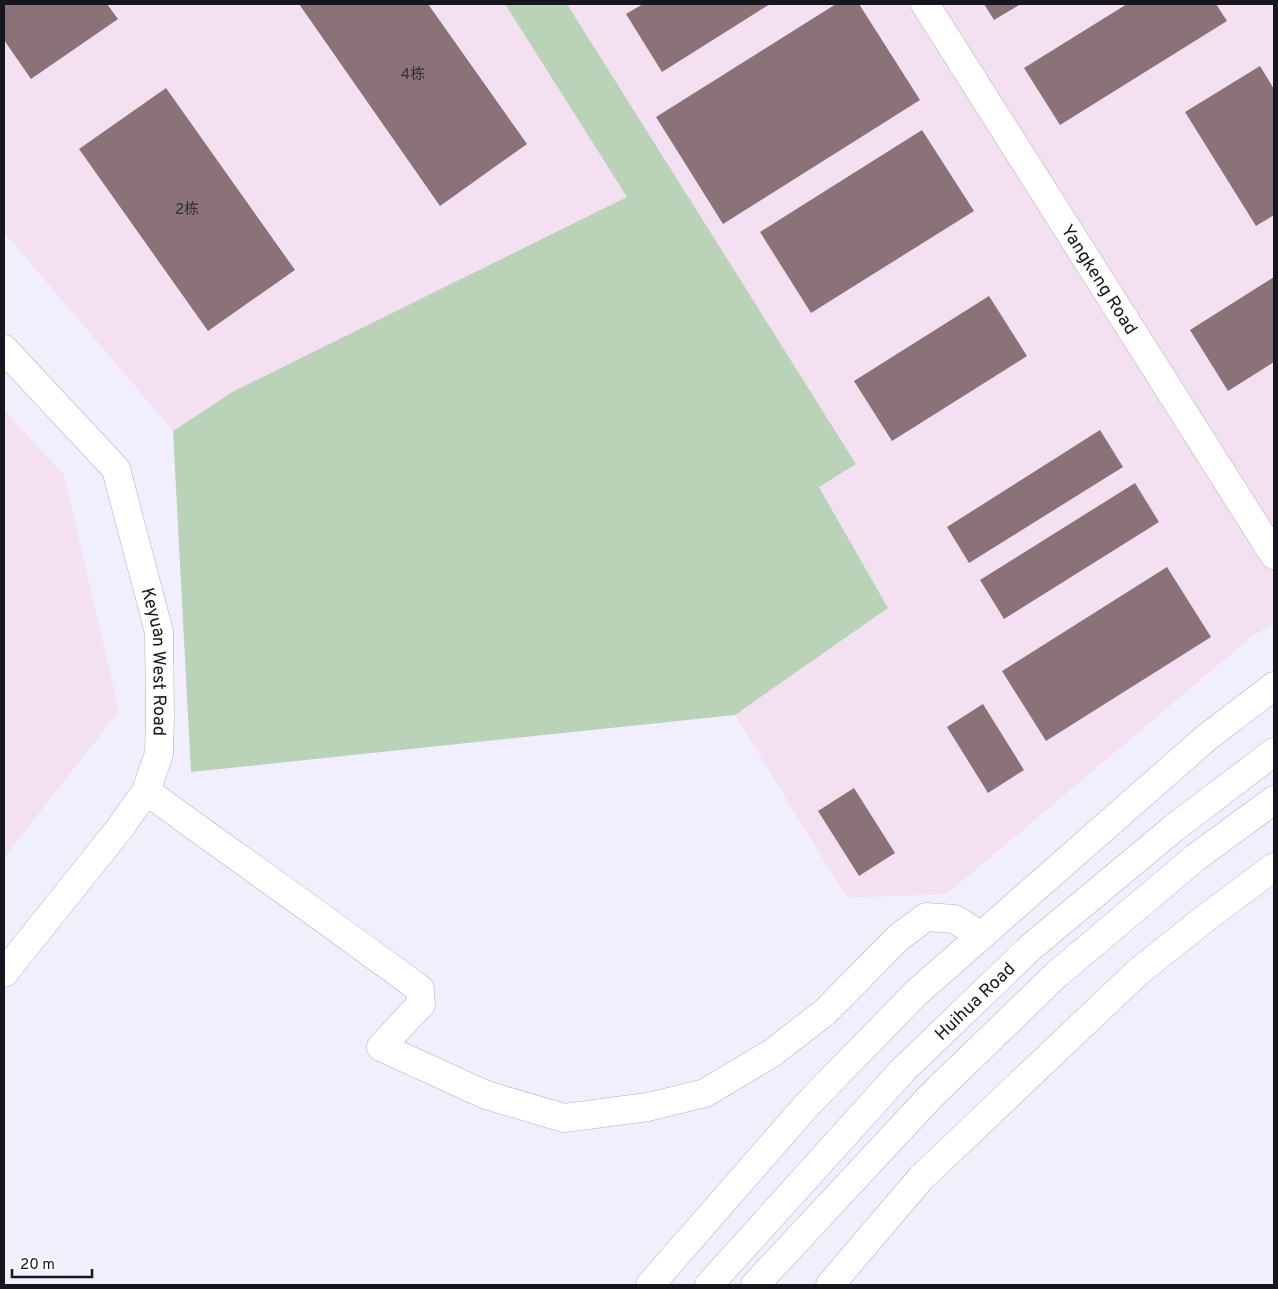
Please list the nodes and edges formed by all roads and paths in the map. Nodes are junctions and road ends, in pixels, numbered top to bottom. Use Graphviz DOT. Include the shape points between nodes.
graph roads {
  1 [pos="925,4"];
  2 [pos="4,349"];
  3 [pos="1274,555"];
  4 [pos="1274,686"];
  5 [pos="1274,752"];
  6 [pos="146,791"];
  7 [pos="1274,800"];
  8 [pos="1274,867"];
  9 [pos="981,936"];
  10 [pos="4,973"];
  11 [pos="650,1285"];
  12 [pos="709,1285"];
  13 [pos="755,1285"];
  14 [pos="830,1285"];
  1 -- 3 [label="street, Yangkeng Road"];
  2 -- 6 [label="street, Keyuan West Road" via="116,469 159,632 159,754"];
  4 -- 9 [label="street" via="1206,738"];
  5 -- 12 [label="street, Huihua Road" via="1174,828 1031,947 903,1070"];
  6 -- 9 [label="street" via="420,989 421,1004 381,1047 486,1095 564,1118 648,1107 705,1093 772,1053 825,1012 899,937 926,917 955,918"];
  6 -- 10 [label="street, Keyuan West Road"];
  7 -- 13 [label="street" via="1195,858 1056,975 931,1096"];
  8 -- 14 [label="street" via="1138,972 921,1178"];
  9 -- 11 [label="street" via="915,994 807,1105"];
}
